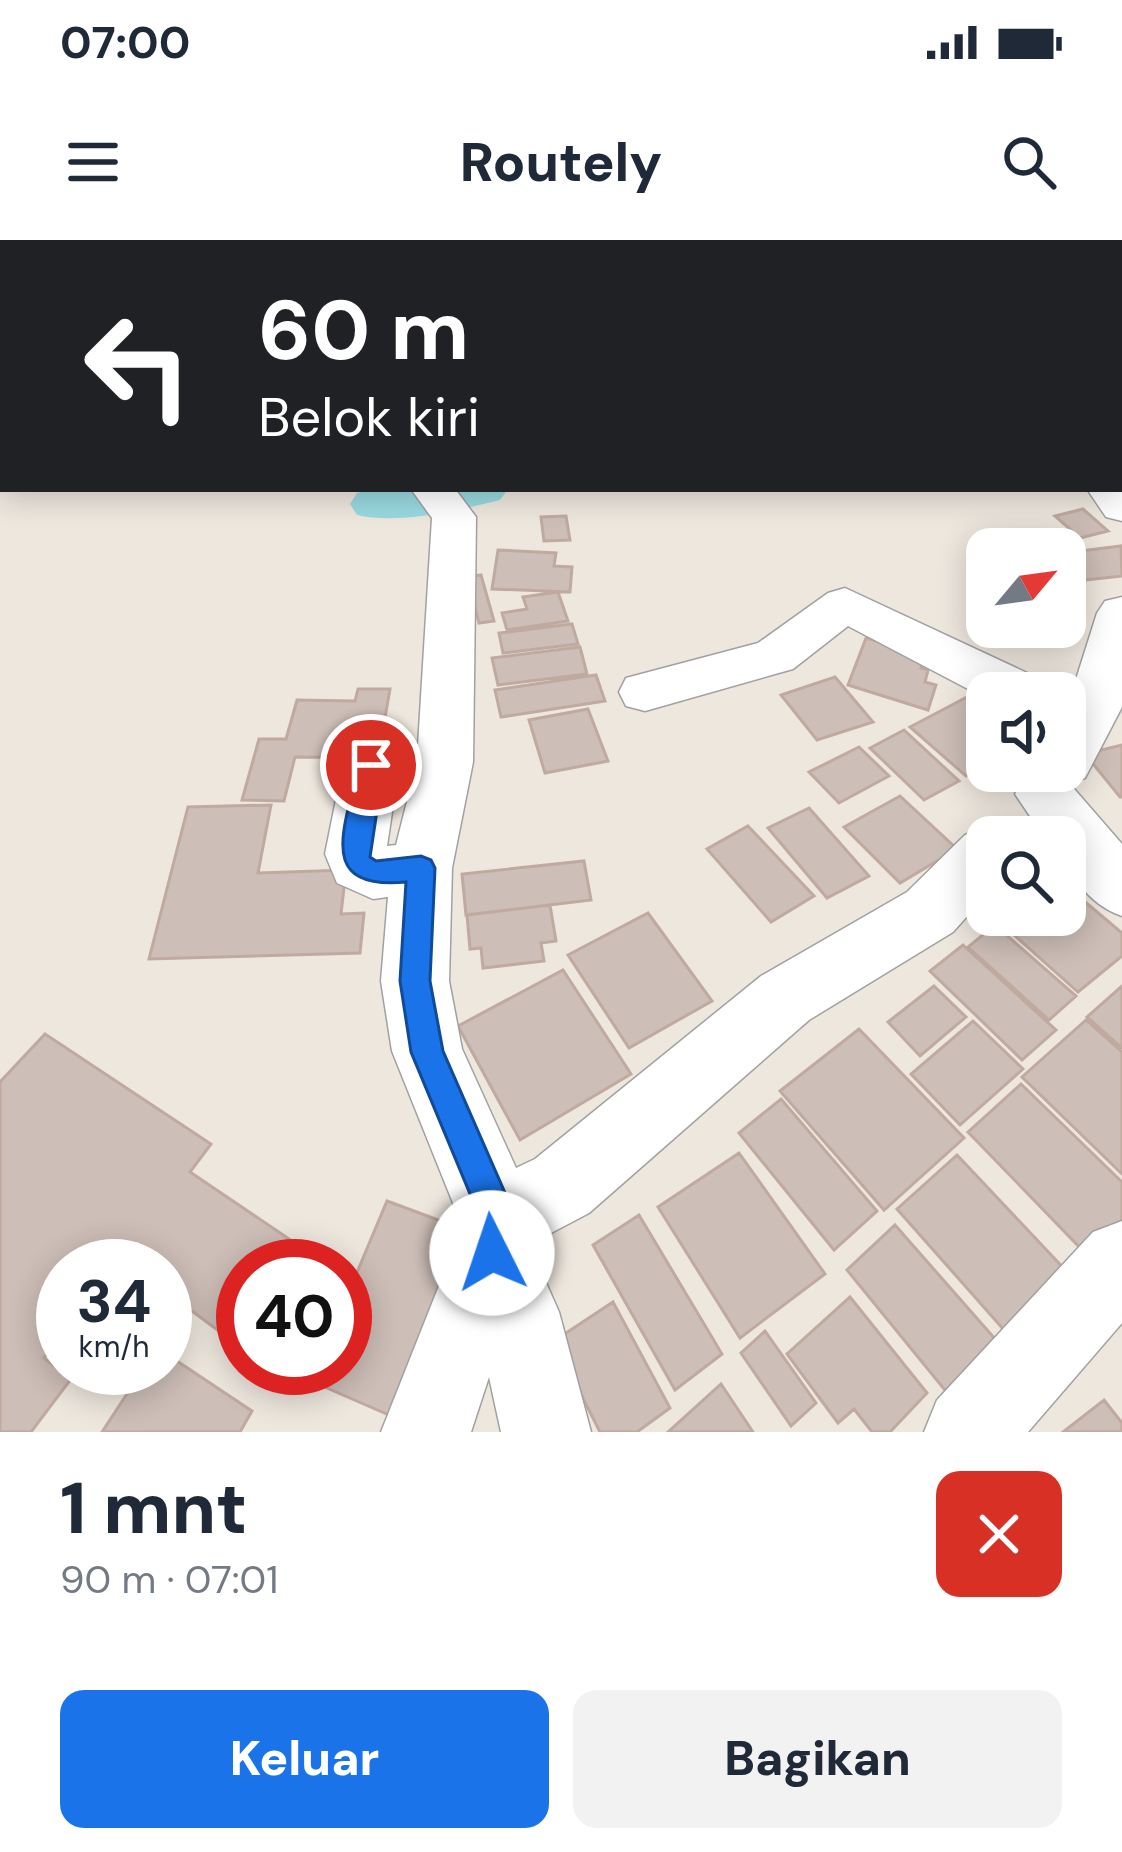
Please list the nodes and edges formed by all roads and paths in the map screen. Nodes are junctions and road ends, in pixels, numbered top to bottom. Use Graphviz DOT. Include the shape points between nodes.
graph roads {
  1 [pos="441,499"];
  2 [pos="1119,645"];
  3 [pos="979,672"];
  4 [pos="645,692"];
  5 [pos="1086,710"];
  6 [pos="371,765"];
  7 [pos="1080,792"];
  8 [pos="421,868"];
  9 [pos="966,875"];
  10 [pos="1122,889"];
  11 [pos="495,1236"];
  12 [pos="1122,1261"];
  13 [pos="426,1432"];
  14 [pos="546,1432"];
  15 [pos="969,1432"];
  1 -- 8 [label="street" via="446,762"];
  2 -- 5 [label="street"];
  3 -- 4 [label="street" via="845,604 775,656"];
  6 -- 8 [label="street" via="359,865 373,873"];
  7 -- 10 [label="street"];
  8 -- 11 [label="street" via="415,981 427,1052"];
  9 -- 11 [label="street" via="930,912 785,998"];
  11 -- 13 [label="street"];
  11 -- 14 [label="street"];
  12 -- 15 [label="street"];
}
